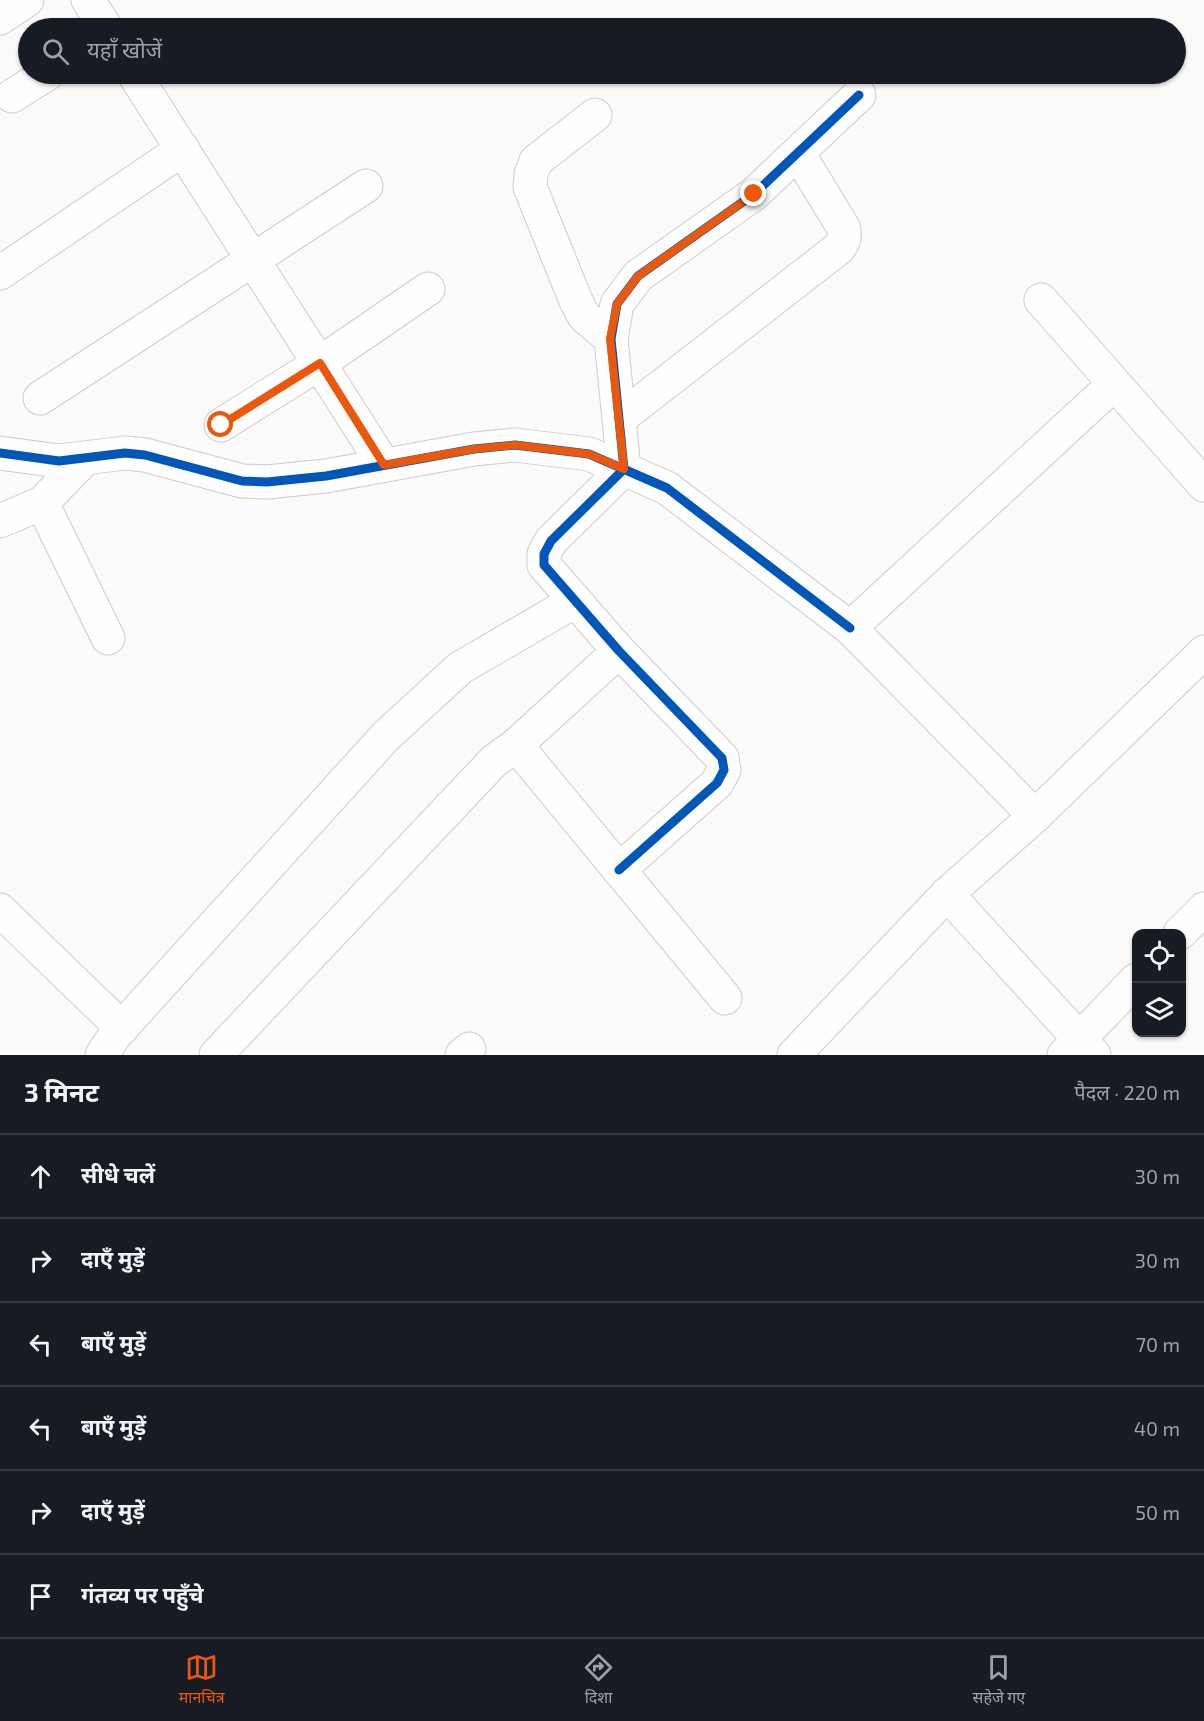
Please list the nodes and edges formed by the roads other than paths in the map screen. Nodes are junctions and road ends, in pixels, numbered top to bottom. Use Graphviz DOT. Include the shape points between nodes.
graph roads {
  1 [pos="27,0"];
  2 [pos="88,0"];
  3 [pos="0,18"];
  4 [pos="100,18"];
  5 [pos="31,84"];
  6 [pos="141,84"];
  7 [pos="859,95"];
  8 [pos="12,96"];
  9 [pos="595,115"];
  10 [pos="183,149"];
  11 [pos="798,153"];
  12 [pos="366,186"];
  13 [pos="254,261"];
  14 [pos="0,273"];
  15 [pos="428,289"];
  16 [pos="1041,300"];
  17 [pos="610,339"];
  18 [pos="320,363"];
  19 [pos="1114,384"];
  20 [pos="40,398"];
  21 [pos="619,419"];
  22 [pos="221,425"];
  23 [pos="0,453"];
  24 [pos="86,458"];
  25 [pos="384,465"];
  26 [pos="624,469"];
  27 [pos="1204,485"];
  28 [pos="42,503"];
  29 [pos="0,521"];
  30 [pos="575,601"];
  31 [pos="850,628"];
  32 [pos="108,638"];
  33 [pos="620,651"];
  34 [pos="1198,669"];
  35 [pos="516,745"];
  36 [pos="1035,816"];
  37 [pos="619,870"];
  38 [pos="947,894"];
  39 [pos="1204,909"];
  40 [pos="0,910"];
  41 [pos="1184,929"];
  42 [pos="1135,983"];
  43 [pos="725,998"];
  44 [pos="122,1028"];
  45 [pos="1079,1050"];
  46 [pos="102,1055"];
  47 [pos="216,1055"];
  48 [pos="794,1055"];
  1 -- 3 [label="street"];
  2 -- 4 [label="street"];
  5 -- 8 [label="street"];
  6 -- 10 [label="street"];
  7 -- 11 [label="street"];
  9 -- 17 [label="street" via="536,161 530,187 576,302 584,316"];
  10 -- 13 [label="street"];
  10 -- 14 [label="street"];
  11 -- 17 [label="street" via="754,194 638,276 617,304"];
  11 -- 21 [label="street" via="843,227 846,234 839,248"];
  12 -- 13 [label="street"];
  13 -- 18 [label="street"];
  13 -- 20 [label="street"];
  15 -- 18 [label="street"];
  16 -- 19 [label="street"];
  17 -- 21 [label="street"];
  18 -- 22 [label="street"];
  18 -- 25 [label="street"];
  19 -- 27 [label="street"];
  19 -- 31 [label="street"];
  21 -- 26 [label="street"];
  23 -- 24 [label="street" via="59,461"];
  24 -- 25 [label="street" via="125,453 145,455 242,481 267,482"];
  24 -- 28 [label="street"];
  25 -- 26 [label="street" via="515,445 589,454"];
  26 -- 30 [label="street" via="551,541 544,554 544,565"];
  26 -- 31 [label="street" via="667,488"];
  28 -- 29 [label="street"];
  28 -- 32 [label="street"];
  30 -- 33 [label="street"];
  30 -- 44 [label="street" via="460,668 385,737"];
  31 -- 36 [label="street"];
  33 -- 35 [label="street"];
  33 -- 37 [label="street" via="722,758 724,770 717,783"];
  34 -- 36 [label="street"];
  35 -- 37 [label="street"];
  35 -- 47 [label="street" via="494,761"];
  36 -- 38 [label="street"];
  37 -- 43 [label="street"];
  38 -- 45 [label="street"];
  38 -- 48 [label="street"];
  39 -- 41 [label="street"];
  40 -- 44 [label="street"];
  42 -- 45 [label="street"];
  44 -- 46 [label="street"];
}
